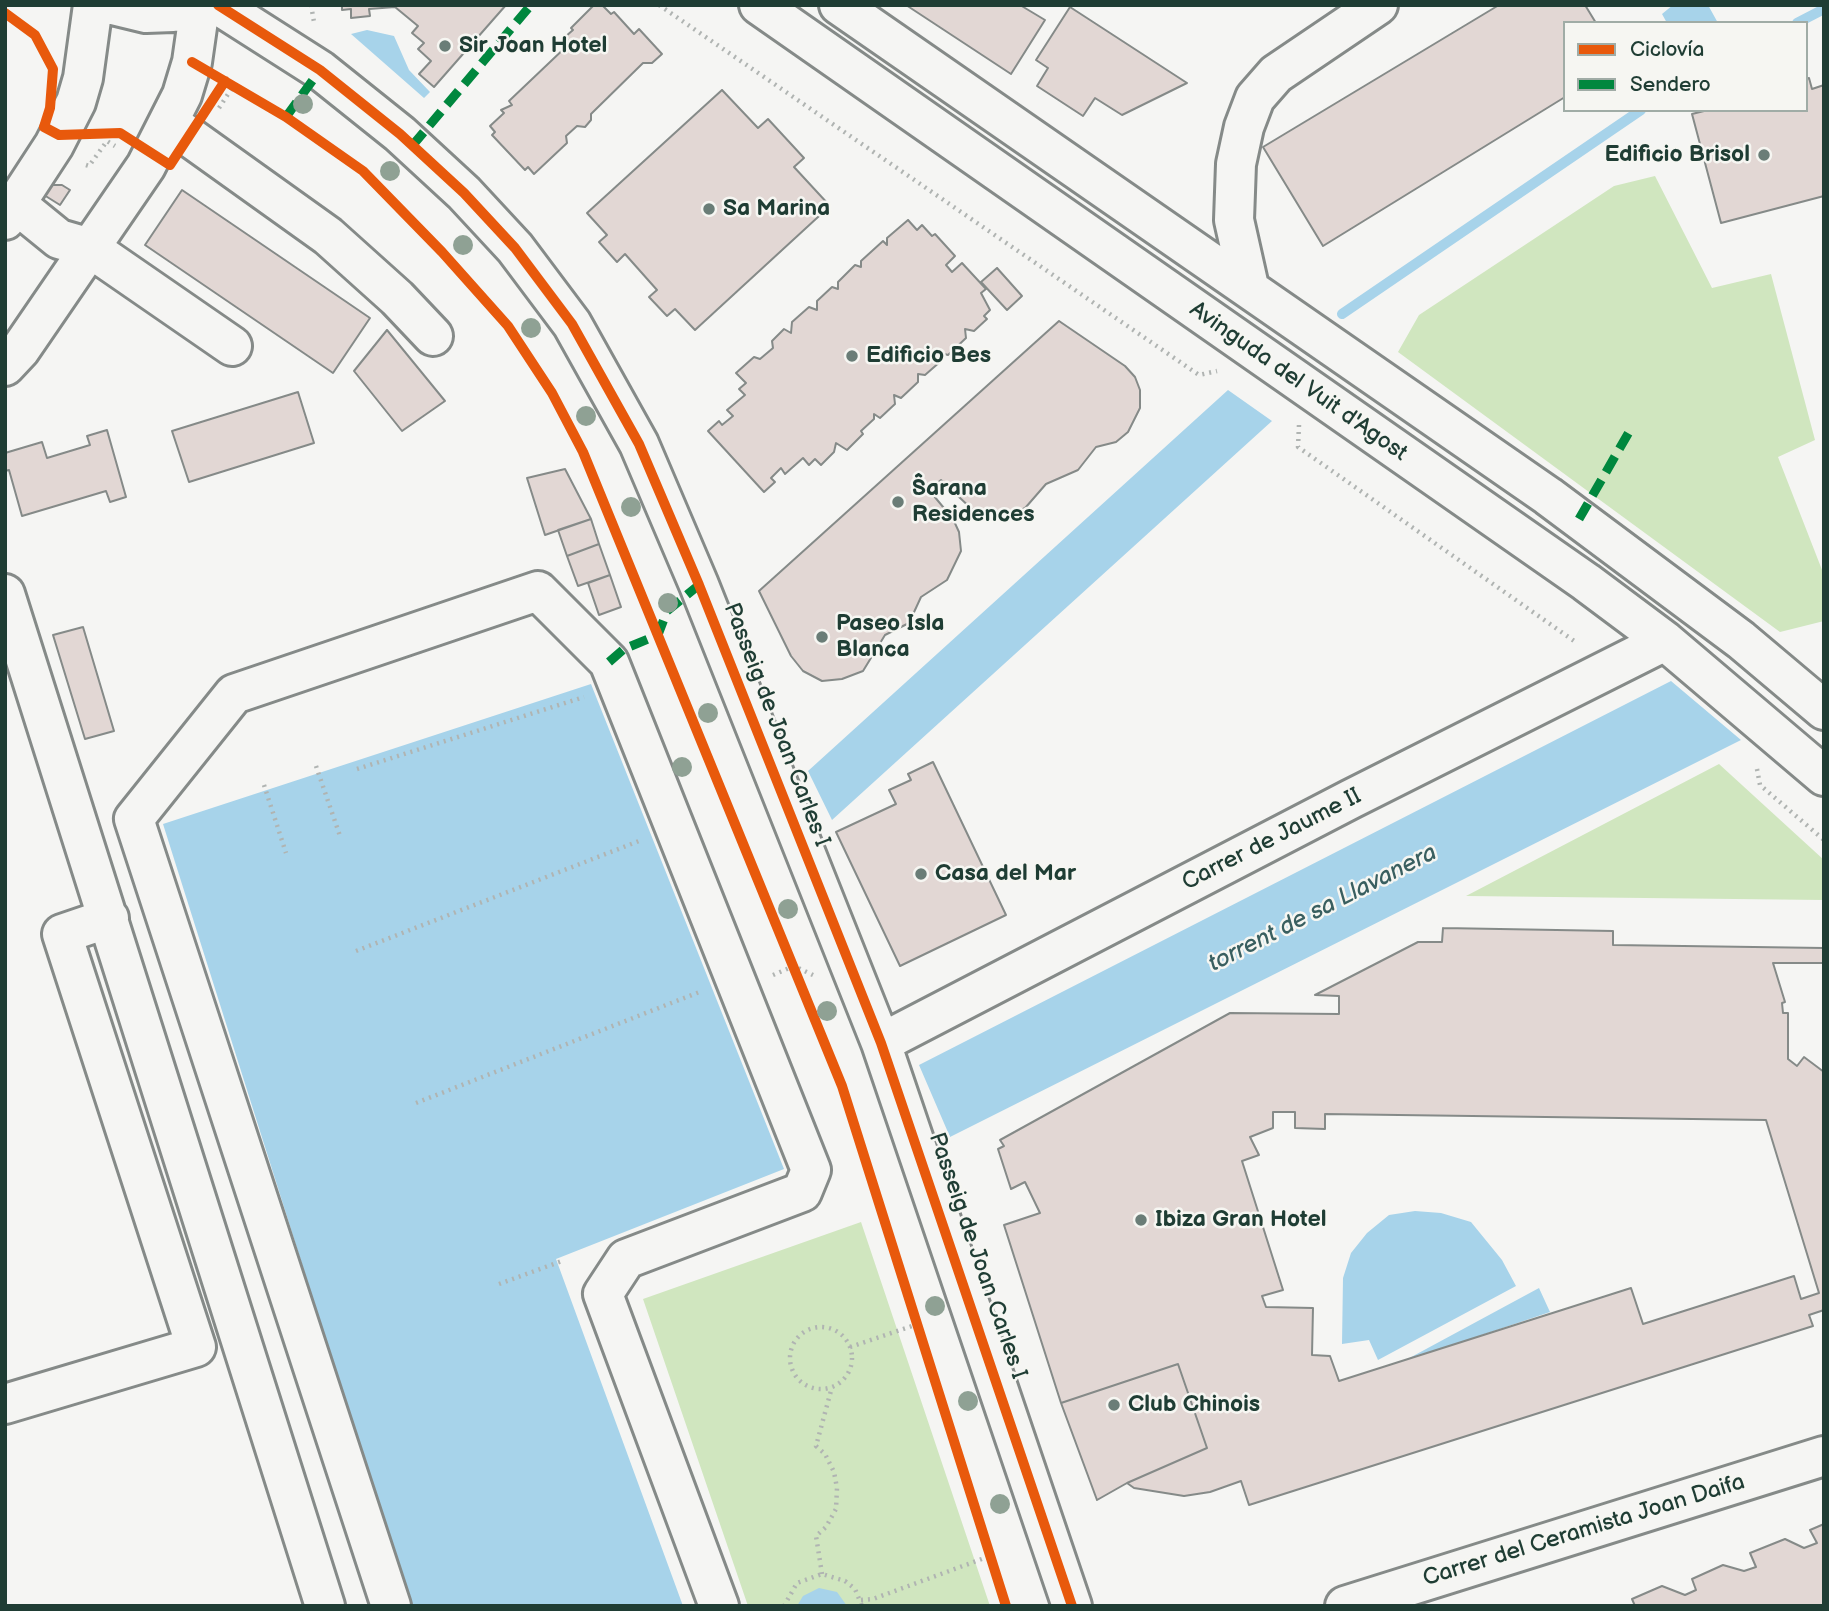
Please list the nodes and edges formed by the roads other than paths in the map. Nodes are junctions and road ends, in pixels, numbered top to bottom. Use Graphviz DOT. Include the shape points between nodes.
graph roads {
  1 [pos="93,5"];
  2 [pos="113,5"];
  3 [pos="759,5"];
  4 [pos="839,5"];
  5 [pos="1378,5"];
  6 [pos="207,6"];
  7 [pos="171,138"];
  8 [pos="10,212"];
  9 [pos="90,248"];
  10 [pos="1249,287"];
  11 [pos="433,336"];
  12 [pos="233,346"];
  13 [pos="5,366"];
  14 [pos="5,594"];
  15 [pos="1665,641"];
  16 [pos="15,662"];
  17 [pos="1824,710"];
  18 [pos="1824,776"];
  19 [pos="109,918"];
  20 [pos="881,1043"];
  21 [pos="5,1404"];
  22 [pos="1824,1456"];
  23 [pos="326,1606"];
  24 [pos="391,1606"];
  25 [pos="719,1606"];
  26 [pos="1072,1606"];
  27 [pos="1345,1606"];
  1 -- 8 [label="street" via="83,78 59,135"];
  2 -- 6 [label="street" via="146,13"];
  3 -- 15 [label="street, Avinguda del Vuit d'Agost"];
  4 -- 10 [label="street"];
  5 -- 10 [label="street" via="1276,74 1255,98 1236,164 1234,220"];
  6 -- 7 [label="street"];
  6 -- 20 [label="street, Passeig de Joan Carles I" via="320,70 400,134 464,193 514,248 572,324 639,444"];
  7 -- 9 [label="street"];
  7 -- 11 [label="street" via="328,236"];
  8 -- 9 [label="street" via="59,239"];
  9 -- 12 [label="street"];
  9 -- 13 [label="street"];
  10 -- 17 [label="street" via="1645,566"];
  14 -- 16 [label="street"];
  15 -- 18 [label="street, Avinguda del Vuit d'Agost"];
  15 -- 20 [label="street, Carrer de Jaume II"];
  16 -- 19 [label="street"];
  19 -- 21 [label="street" via="62,934 196,1347"];
  19 -- 23 [label="street"];
  20 -- 26 [label="street, Passeig de Joan Carles I"];
  22 -- 27 [label="street, Carrer del Ceramista Joan Daifa"];
  24 -- 25 [label="street" via="134,820 234,694 538,591 609,662 728,987 811,1170 802,1192 626,1259 603,1294"];
}
